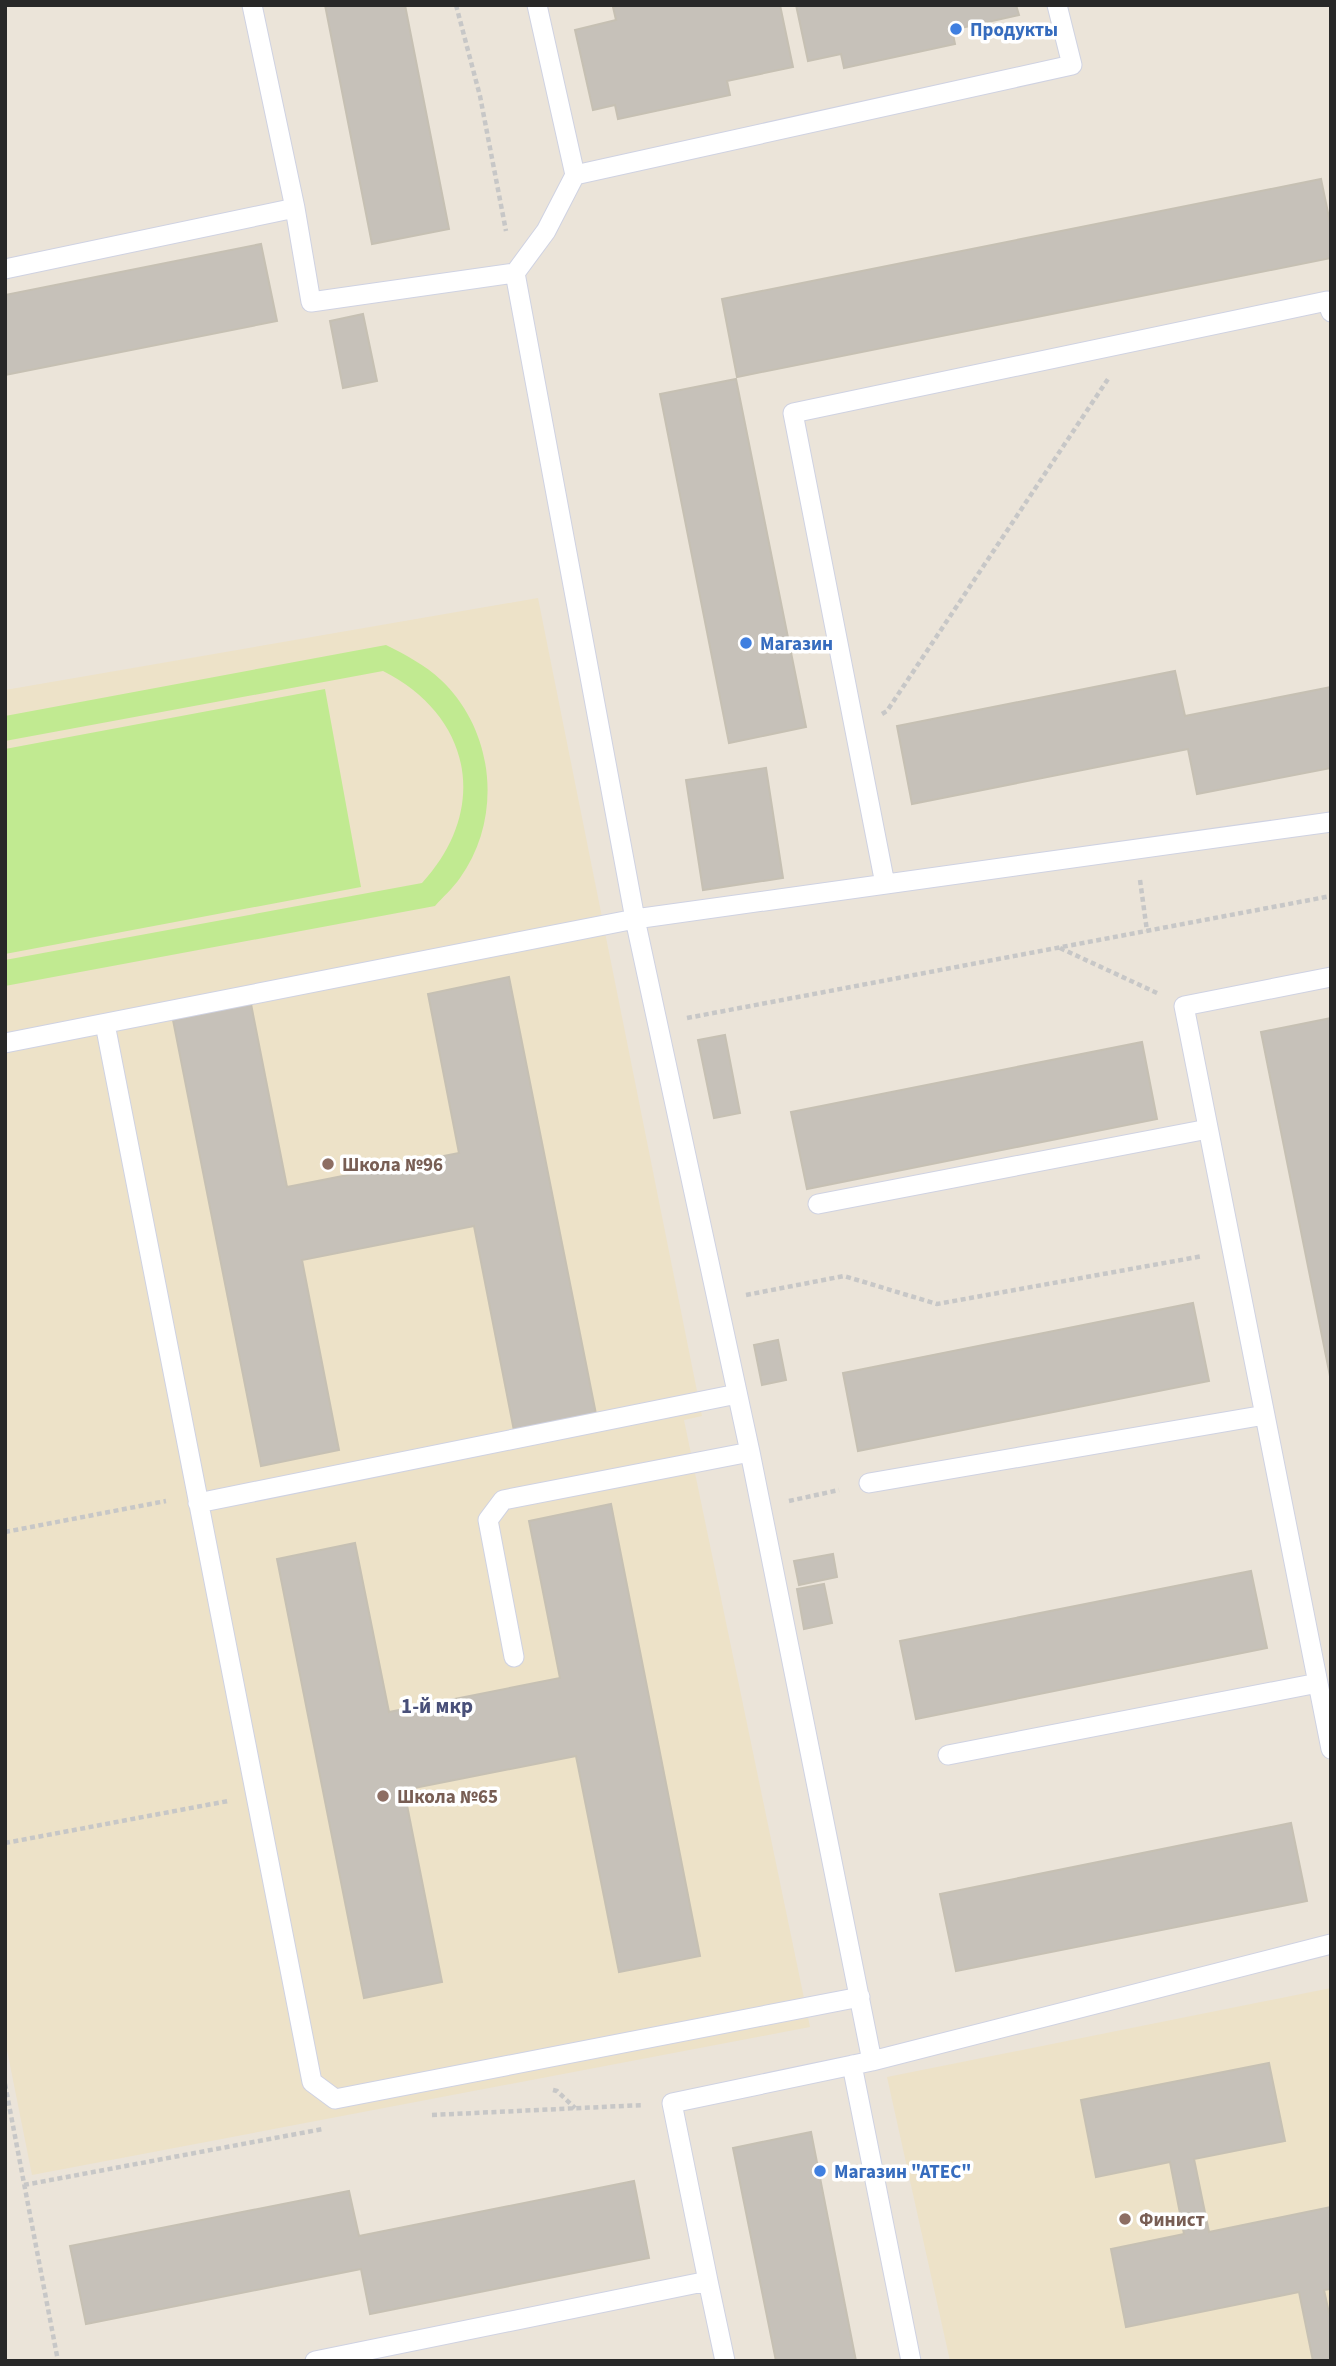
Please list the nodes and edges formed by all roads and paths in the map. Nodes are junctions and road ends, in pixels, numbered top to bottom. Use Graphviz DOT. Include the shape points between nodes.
graph roads {
  1 [pos="252,5"];
  2 [pos="456,5"];
  3 [pos="537,5"];
  4 [pos="1057,5"];
  5 [pos="575,175"];
  6 [pos="295,208"];
  7 [pos="5,269"];
  8 [pos="515,273"];
  9 [pos="1331,313"];
  10 [pos="1134,342"];
  11 [pos="855,731"];
  12 [pos="1331,822"];
  13 [pos="1135,849"];
  14 [pos="885,884"];
  15 [pos="1331,896"];
  16 [pos="635,919"];
  17 [pos="1147,931"];
  18 [pos="1060,947"];
  19 [pos="1331,977"];
  20 [pos="1184,1006"];
  21 [pos="104,1024"];
  22 [pos="658,1024"];
  23 [pos="5,1043"];
  24 [pos="1208,1129"];
  25 [pos="818,1204"];
  26 [pos="1232,1251"];
  27 [pos="718,1301"];
  28 [pos="737,1394"];
  29 [pos="1265,1415"];
  30 [pos="750,1452"];
  31 [pos="869,1483"];
  32 [pos="198,1503"];
  33 [pos="761,1508"];
  34 [pos="5,1532"];
  35 [pos="514,1657"];
  36 [pos="1318,1683"];
  37 [pos="1331,1749"];
  38 [pos="948,1755"];
  39 [pos="256,1796"];
  40 [pos="5,1843"];
  41 [pos="1331,1944"];
  42 [pos="860,1997"];
  43 [pos="872,2061"];
  44 [pos="852,2065"];
  45 [pos="5,2084"];
  46 [pos="673,2103"];
  47 [pos="431,2115"];
  48 [pos="324,2129"];
  49 [pos="24,2185"];
  50 [pos="708,2281"];
  51 [pos="58,2361"];
  52 [pos="314,2361"];
  53 [pos="725,2361"];
  54 [pos="911,2361"];
  1 -- 6 [label="lane"];
  2 -- 8 [label="path" via="480,96"];
  3 -- 5 [label="lane"];
  4 -- 5 [label="lane" via="1072,65"];
  5 -- 8 [label="lane" via="546,231"];
  6 -- 7 [label="lane"];
  6 -- 8 [label="lane" via="311,302"];
  8 -- 16 [label="lane"];
  9 -- 10 [label="lane" via="1327,301"];
  10 -- 11 [label="path" via="887,711"];
  10 -- 11 [label="lane" via="793,413"];
  11 -- 14 [label="lane"];
  12 -- 13 [label="lane"];
  13 -- 14 [label="lane"];
  13 -- 17 [label="path"];
  14 -- 16 [label="lane"];
  15 -- 17 [label="path"];
  16 -- 21 [label="lane"];
  16 -- 22 [label="lane"];
  17 -- 18 [label="path"];
  18 -- 20 [label="path"];
  18 -- 22 [label="path"];
  19 -- 20 [label="lane"];
  20 -- 24 [label="lane"];
  21 -- 23 [label="lane"];
  21 -- 32 [label="lane"];
  22 -- 27 [label="lane"];
  24 -- 25 [label="lane"];
  24 -- 26 [label="lane"];
  26 -- 27 [label="path" via="937,1304 844,1276"];
  26 -- 29 [label="lane"];
  27 -- 28 [label="lane"];
  28 -- 30 [label="lane"];
  28 -- 32 [label="lane"];
  29 -- 31 [label="lane"];
  29 -- 36 [label="lane"];
  30 -- 33 [label="lane"];
  30 -- 35 [label="lane" via="503,1500 488,1520"];
  31 -- 33 [label="path"];
  32 -- 34 [label="path" via="165,1501"];
  32 -- 39 [label="lane"];
  33 -- 42 [label="lane"];
  36 -- 37 [label="lane"];
  36 -- 38 [label="lane"];
  39 -- 40 [label="path"];
  39 -- 42 [label="lane" via="313,2082 335,2099"];
  41 -- 43 [label="lane"];
  42 -- 43 [label="lane"];
  43 -- 44 [label="lane"];
  44 -- 46 [label="lane"];
  44 -- 54 [label="lane"];
  45 -- 49 [label="path"];
  46 -- 47 [label="path"];
  46 -- 50 [label="lane"];
  48 -- 49 [label="path"];
  49 -- 51 [label="path"];
  50 -- 52 [label="lane"];
  50 -- 53 [label="lane"];
}
